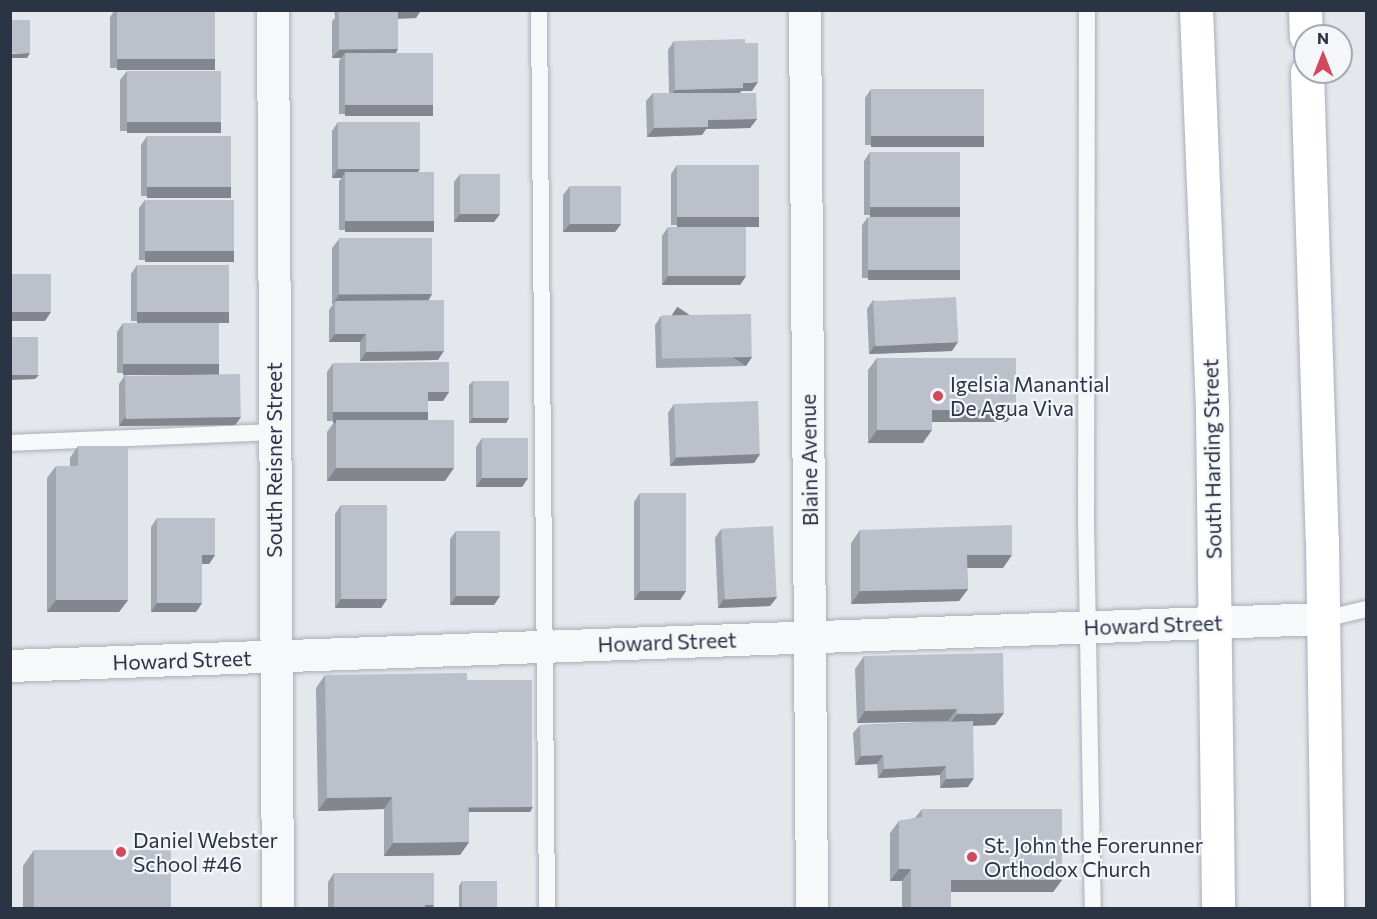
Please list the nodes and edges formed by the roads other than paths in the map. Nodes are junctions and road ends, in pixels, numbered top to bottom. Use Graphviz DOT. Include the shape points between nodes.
graph roads {
  1 [pos="273,10"];
  2 [pos="539,10"];
  3 [pos="805,10"];
  4 [pos="1087,10"];
  5 [pos="1196,10"];
  6 [pos="1307,84"];
  7 [pos="273,432"];
  8 [pos="10,443"];
  9 [pos="1366,609"];
  10 [pos="1324,619"];
  11 [pos="1216,622"];
  12 [pos="1089,627"];
  13 [pos="811,637"];
  14 [pos="543,647"];
  15 [pos="275,656"];
  16 [pos="10,666"];
  17 [pos="278,909"];
  18 [pos="547,909"];
  19 [pos="812,909"];
  20 [pos="1093,909"];
  21 [pos="1218,909"];
  22 [pos="1328,909"];
  1 -- 7 [label="street, South Reisner Street"];
  2 -- 14 [label="lane"];
  3 -- 13 [label="street, Blaine Avenue"];
  4 -- 12 [label="lane"];
  5 -- 11 [label="main road, South Harding Street"];
  6 -- 10 [label="main road"];
  7 -- 8 [label="lane"];
  7 -- 15 [label="street, South Reisner Street"];
  9 -- 10 [label="lane"];
  10 -- 11 [label="street, Howard Street"];
  10 -- 22 [label="main road"];
  11 -- 12 [label="street, Howard Street"];
  11 -- 21 [label="main road, South Harding Street"];
  12 -- 13 [label="street, Howard Street"];
  12 -- 20 [label="lane"];
  13 -- 14 [label="street, Howard Street"];
  13 -- 19 [label="street, Blaine Avenue"];
  14 -- 15 [label="street, Howard Street"];
  14 -- 18 [label="lane"];
  15 -- 16 [label="street, Howard Street"];
  15 -- 17 [label="street, South Reisner Street"];
}
